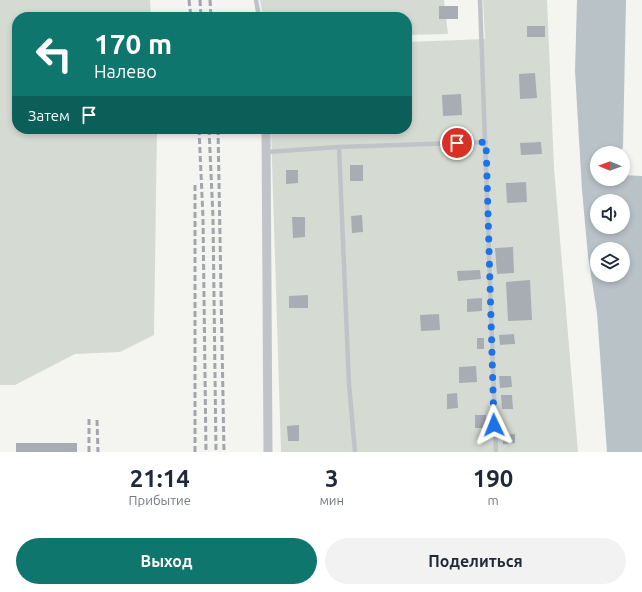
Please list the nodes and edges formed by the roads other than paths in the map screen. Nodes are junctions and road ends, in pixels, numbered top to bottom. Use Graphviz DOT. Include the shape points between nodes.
graph roads {
  1 [pos="256,0"];
  2 [pos="480,0"];
  3 [pos="258,12"];
  4 [pos="266,134"];
  5 [pos="486,142"];
  6 [pos="339,147"];
  7 [pos="267,152"];
  8 [pos="268,452"];
  9 [pos="355,452"];
  10 [pos="496,452"];
  1 -- 3 [label="lane"];
  2 -- 5 [label="lane"];
  4 -- 7 [label="street"];
  5 -- 6 [label="lane"];
  5 -- 10 [label="lane"];
  6 -- 7 [label="lane"];
  6 -- 9 [label="lane"];
  7 -- 8 [label="street"];
}
